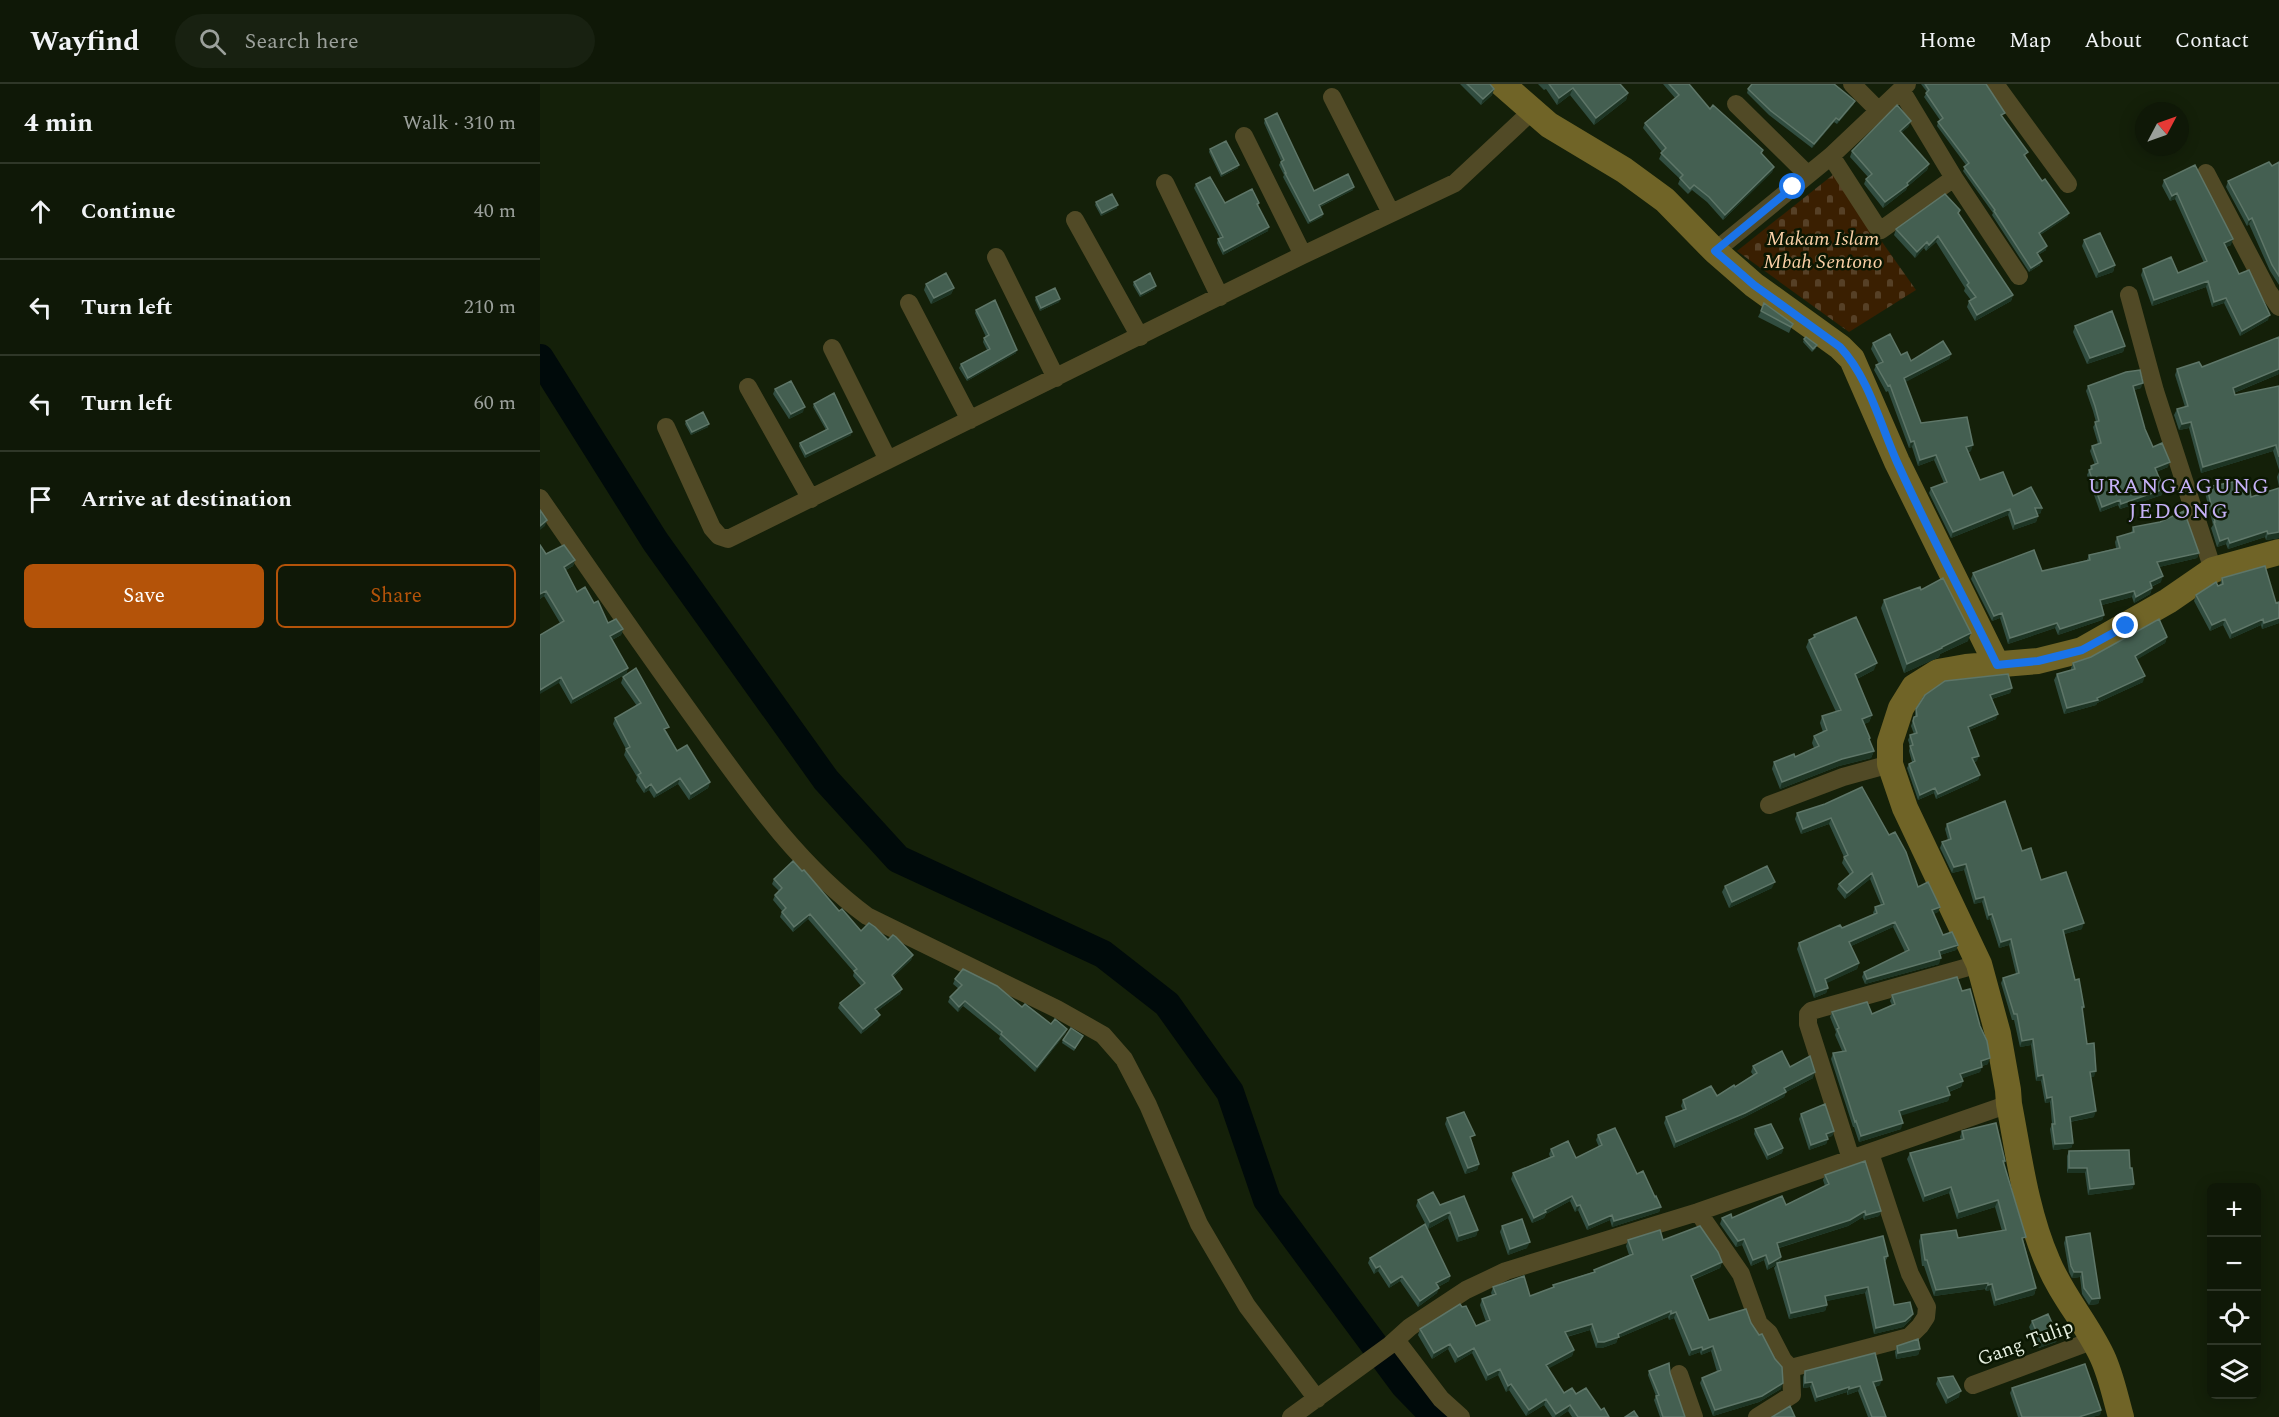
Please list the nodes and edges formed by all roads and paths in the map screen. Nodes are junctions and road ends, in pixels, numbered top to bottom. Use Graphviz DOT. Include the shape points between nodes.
graph roads {
  1 [pos="1502,84"];
  2 [pos="1852,84"];
  3 [pos="1995,84"];
  4 [pos="1904,87"];
  5 [pos="1332,97"];
  6 [pos="1736,104"];
  7 [pos="1878,110"];
  8 [pos="1532,111"];
  9 [pos="1244,136"];
  10 [pos="1831,156"];
  11 [pos="2206,173"];
  12 [pos="1808,175"];
  13 [pos="1954,178"];
  14 [pos="1165,183"];
  15 [pos="2068,184"];
  16 [pos="1391,213"];
  17 [pos="1075,220"];
  18 [pos="1715,251"];
  19 [pos="1304,255"];
  20 [pos="996,257"];
  21 [pos="2019,276"];
  22 [pos="2129,295"];
  23 [pos="1220,297"];
  24 [pos="909,303"];
  25 [pos="2279,307"];
  26 [pos="1140,337"];
  27 [pos="832,348"];
  28 [pos="1056,378"];
  29 [pos="748,387"];
  30 [pos="970,420"];
  31 [pos="666,427"];
  32 [pos="888,460"];
  33 [pos="540,498"];
  34 [pos="811,499"];
  35 [pos="2279,552"];
  36 [pos="2213,570"];
  37 [pos="1997,665"];
  38 [pos="1890,764"];
  39 [pos="1769,805"];
  40 [pos="1979,964"];
  41 [pos="2009,1104"];
  42 [pos="1870,1153"];
  43 [pos="1851,1159"];
  44 [pos="1698,1212"];
  45 [pos="1400,1336"];
  46 [pos="2094,1340"];
  47 [pos="1791,1368"];
  48 [pos="1679,1374"];
  49 [pos="1973,1386"];
  50 [pos="1317,1398"];
  51 [pos="1291,1417"];
  52 [pos="1461,1417"];
  53 [pos="1694,1417"];
  54 [pos="1757,1417"];
  55 [pos="2121,1417"];
  1 -- 8 [label="street"];
  2 -- 7 [label="street"];
  3 -- 15 [label="street"];
  4 -- 7 [label="street"];
  4 -- 13 [label="street"];
  5 -- 16 [label="street"];
  6 -- 12 [label="street"];
  7 -- 10 [label="street"];
  8 -- 16 [label="street" via="1455,183"];
  8 -- 18 [label="street" via="1657,194"];
  9 -- 19 [label="street"];
  10 -- 12 [label="street"];
  10 -- 13 [label="street" via="1881,230"];
  11 -- 25 [label="street"];
  12 -- 18 [label="street"];
  13 -- 21 [label="street"];
  14 -- 23 [label="street"];
  16 -- 19 [label="street"];
  17 -- 26 [label="street"];
  18 -- 37 [label="street" via="1852,359 1897,462"];
  19 -- 23 [label="street"];
  20 -- 28 [label="street"];
  22 -- 36 [label="street" via="2155,391"];
  23 -- 26 [label="street"];
  24 -- 30 [label="street"];
  26 -- 28 [label="street"];
  27 -- 32 [label="street"];
  28 -- 30 [label="street"];
  29 -- 34 [label="street"];
  30 -- 32 [label="street"];
  31 -- 34 [label="street" via="719,536 728,539"];
  32 -- 34 [label="street"];
  33 -- 50 [label="street" via="761,811 840,896 867,916 1103,1035 1124,1059 1199,1224 1247,1306"];
  35 -- 36 [label="street"];
  36 -- 37 [label="street" via="2168,601 2082,650 2038,661"];
  37 -- 38 [label="street" via="1938,672 1914,687 1901,708 1890,741"];
  38 -- 39 [label="street"];
  38 -- 40 [label="street" via="1905,808"];
  40 -- 41 [label="street" via="1998,1034"];
  40 -- 43 [label="street" via="1808,1014"];
  41 -- 42 [label="street"];
  41 -- 46 [label="street" via="2030,1207 2045,1257 2061,1291"];
  42 -- 43 [label="street"];
  42 -- 47 [label="street" via="1910,1274 1927,1307 1926,1317 1909,1337"];
  43 -- 44 [label="street"];
  44 -- 45 [label="street" via="1506,1271 1466,1290"];
  44 -- 47 [label="street" via="1741,1274 1759,1324"];
  45 -- 50 [label="street"];
  45 -- 52 [label="street" via="1441,1399"];
  46 -- 49 [label="street, Gang Tulip"];
  46 -- 55 [label="street" via="2109,1373"];
  47 -- 54 [label="street" via="1792,1395"];
  48 -- 53 [label="street"];
  50 -- 51 [label="street"];
}
